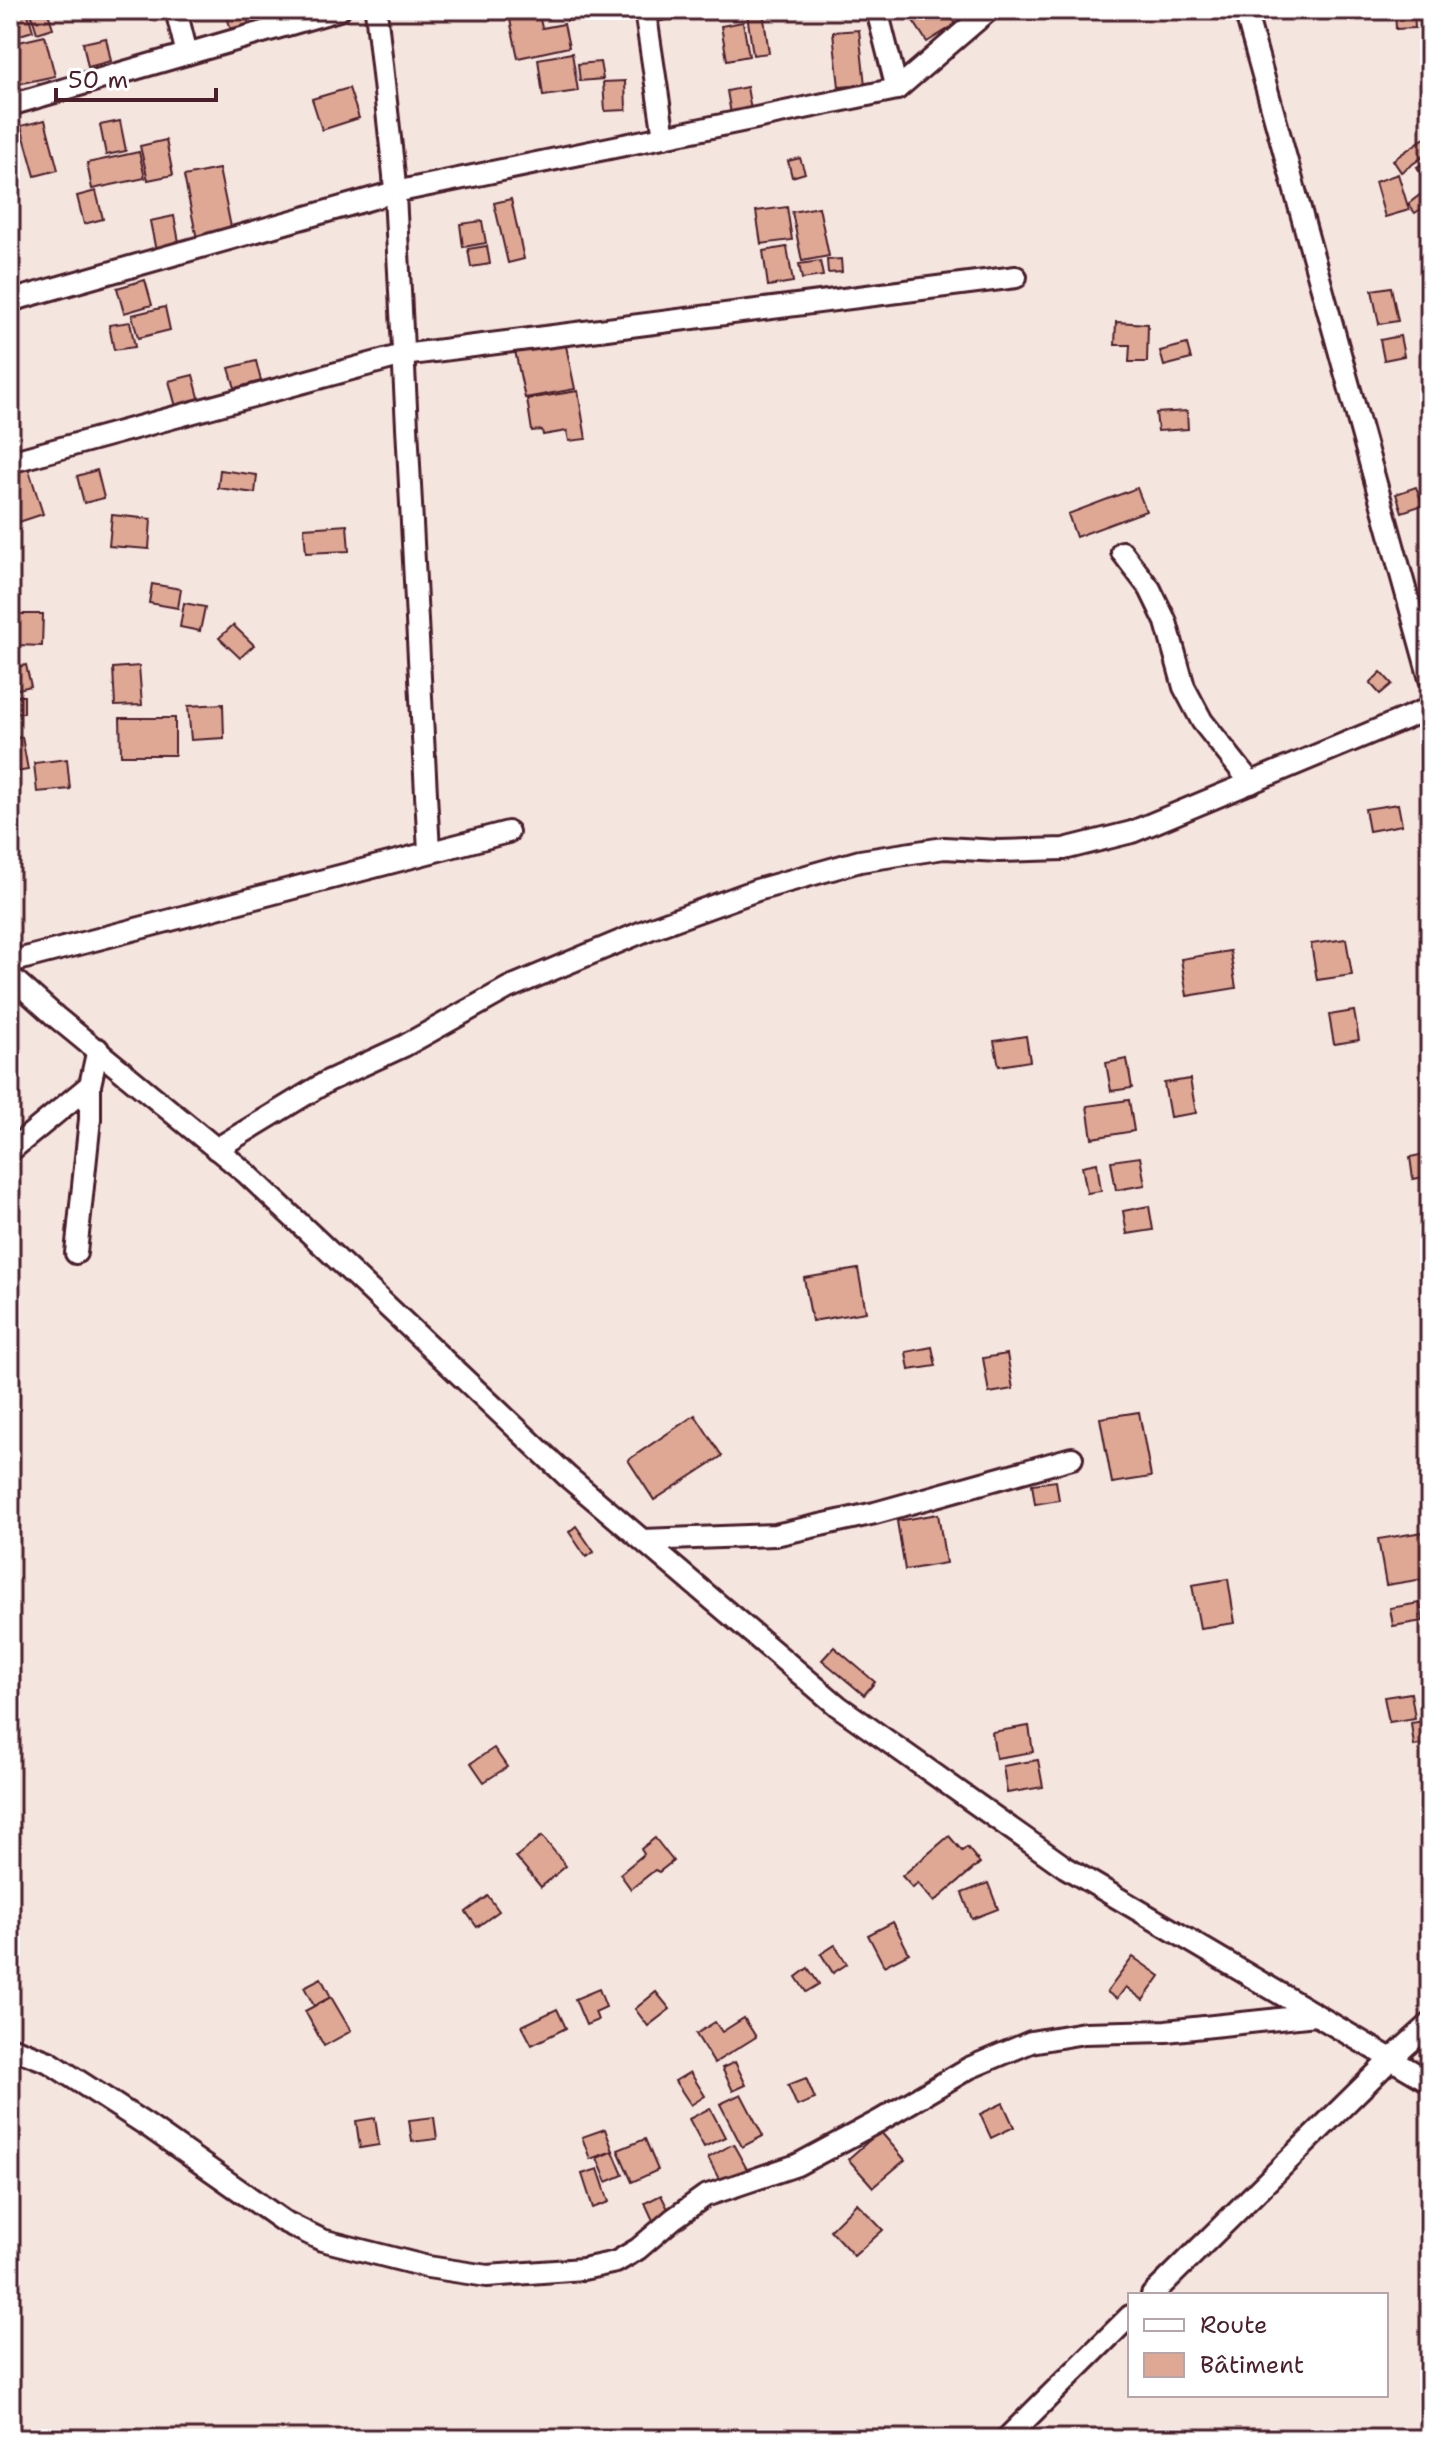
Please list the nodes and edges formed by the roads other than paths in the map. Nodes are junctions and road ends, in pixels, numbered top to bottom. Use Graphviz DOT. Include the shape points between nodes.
graph roads {
  1 [pos="176,10"];
  2 [pos="339,10"];
  3 [pos="376,10"];
  4 [pos="645,10"];
  5 [pos="877,10"];
  6 [pos="989,10"];
  7 [pos="1245,10"];
  8 [pos="187,54"];
  9 [pos="897,89"];
  10 [pos="10,105"];
  11 [pos="664,137"];
  12 [pos="395,192"];
  13 [pos="1016,277"];
  14 [pos="10,301"];
  15 [pos="403,355"];
  16 [pos="10,462"];
  17 [pos="1122,552"];
  18 [pos="1430,679"];
  19 [pos="1430,708"];
  20 [pos="1251,783"];
  21 [pos="508,832"];
  22 [pos="429,852"];
  23 [pos="10,962"];
  24 [pos="10,976"];
  25 [pos="98,1049"];
  26 [pos="90,1085"];
  27 [pos="216,1149"];
  28 [pos="10,1151"];
  29 [pos="76,1253"];
  30 [pos="1072,1458"];
  31 [pos="643,1540"];
  32 [pos="1316,2015"];
  33 [pos="1430,2024"];
  34 [pos="10,2047"];
  35 [pos="1391,2059"];
  36 [pos="1430,2082"];
  37 [pos="1154,2293"];
  38 [pos="1128,2318"];
  39 [pos="1006,2439"];
  1 -- 8 [label="street"];
  2 -- 8 [label="street"];
  3 -- 12 [label="street"];
  4 -- 11 [label="street"];
  5 -- 9 [label="street"];
  6 -- 9 [label="street"];
  7 -- 18 [label="street"];
  8 -- 10 [label="street"];
  9 -- 11 [label="street"];
  11 -- 12 [label="street"];
  12 -- 14 [label="street"];
  12 -- 15 [label="street"];
  13 -- 15 [label="street"];
  15 -- 16 [label="street"];
  15 -- 22 [label="street"];
  17 -- 20 [label="street" via="1150,589 1166,622 1184,687 1202,721"];
  19 -- 20 [label="street"];
  20 -- 27 [label="street" via="1132,832 1064,849 944,848 860,861 757,890 508,988 328,1081"];
  21 -- 22 [label="street"];
  22 -- 23 [label="street"];
  24 -- 25 [label="street"];
  25 -- 26 [label="street"];
  25 -- 27 [label="street"];
  26 -- 28 [label="street"];
  26 -- 29 [label="street"];
  27 -- 31 [label="street" via="568,1477"];
  30 -- 31 [label="street" via="775,1535"];
  31 -- 32 [label="street" via="838,1706 1053,1858"];
  32 -- 34 [label="street" via="1031,2042 969,2068 797,2165 705,2196 616,2262 487,2276 322,2240 283,2221 49,2062"];
  32 -- 35 [label="street"];
  33 -- 35 [label="street"];
  35 -- 36 [label="street"];
  35 -- 37 [label="street"];
  38 -- 39 [label="street"];
}
